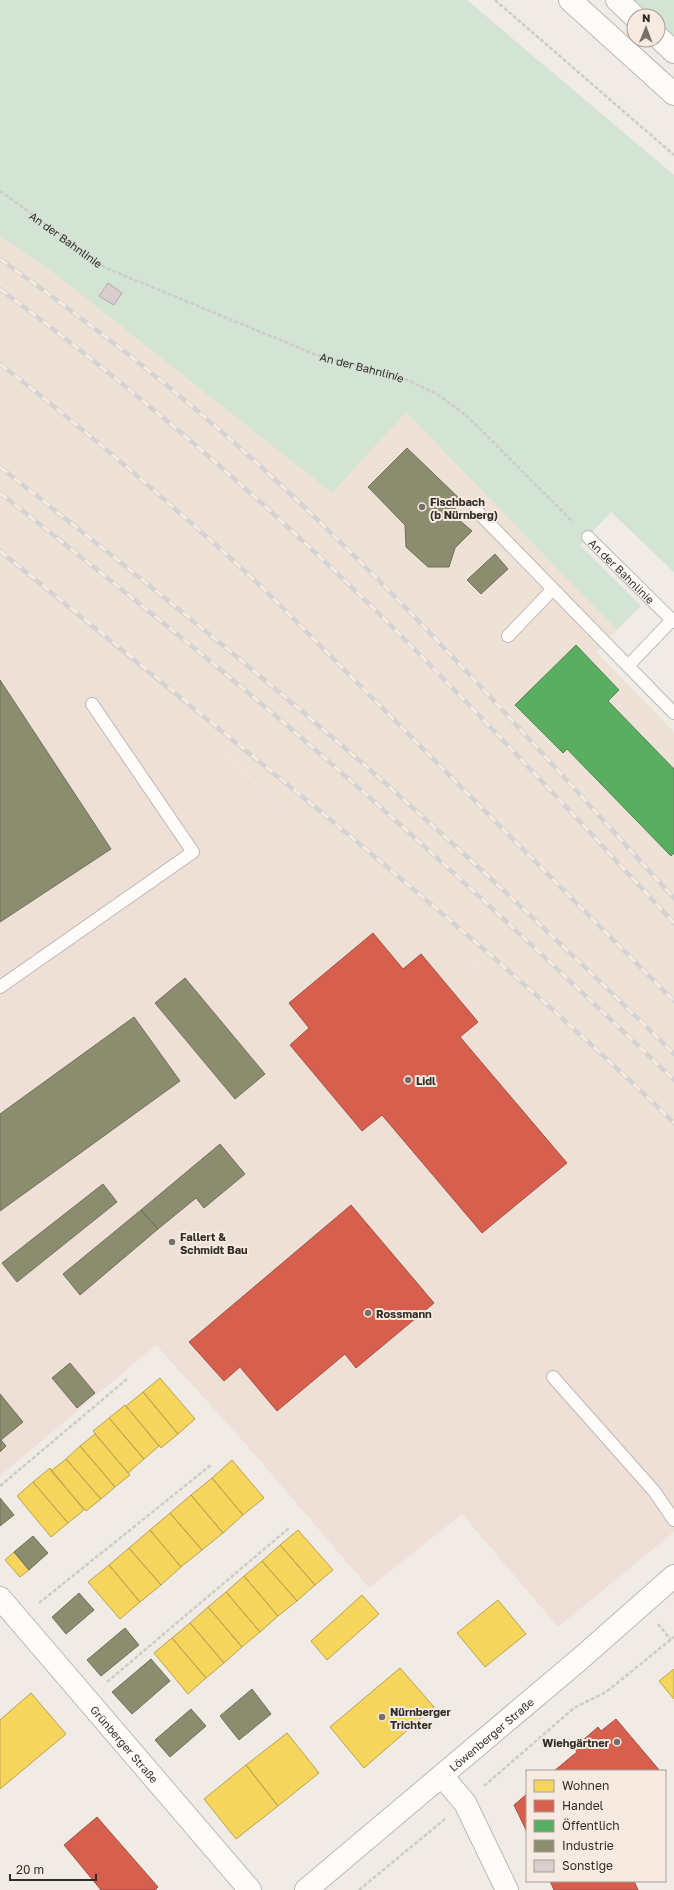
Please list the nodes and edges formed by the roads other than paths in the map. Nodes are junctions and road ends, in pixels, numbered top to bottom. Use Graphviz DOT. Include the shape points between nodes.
graph roads {
  1 [pos="570,0"];
  2 [pos="617,0"];
  3 [pos="626,8"];
  4 [pos="666,44"];
  5 [pos="674,52"];
  6 [pos="674,94"];
  7 [pos="476,510"];
  8 [pos="588,537"];
  9 [pos="553,589"];
  10 [pos="673,621"];
  11 [pos="508,636"];
  12 [pos="628,666"];
  13 [pos="92,704"];
  14 [pos="674,713"];
  15 [pos="0,987"];
  16 [pos="553,1377"];
  17 [pos="674,1520"];
  18 [pos="674,1576"];
  19 [pos="0,1598"];
  20 [pos="442,1776"];
  21 [pos="250,1890"];
  22 [pos="306,1890"];
  23 [pos="507,1890"];
  1 -- 6 [label="street"];
  2 -- 3 [label="street"];
  4 -- 5 [label="street"];
  7 -- 9 [label="lane"];
  8 -- 10 [label="lane, An der Bahnlinie"];
  9 -- 11 [label="lane"];
  9 -- 12 [label="lane"];
  10 -- 12 [label="lane, An der Bahnlinie"];
  12 -- 14 [label="lane"];
  13 -- 15 [label="lane" via="193,852"];
  16 -- 17 [label="lane" via="654,1491"];
  18 -- 20 [label="street, Löwenberger Straße"];
  19 -- 21 [label="street, Grünberger Straße"];
  20 -- 22 [label="street, Löwenberger Straße"];
  20 -- 23 [label="street" via="465,1803"];
}
